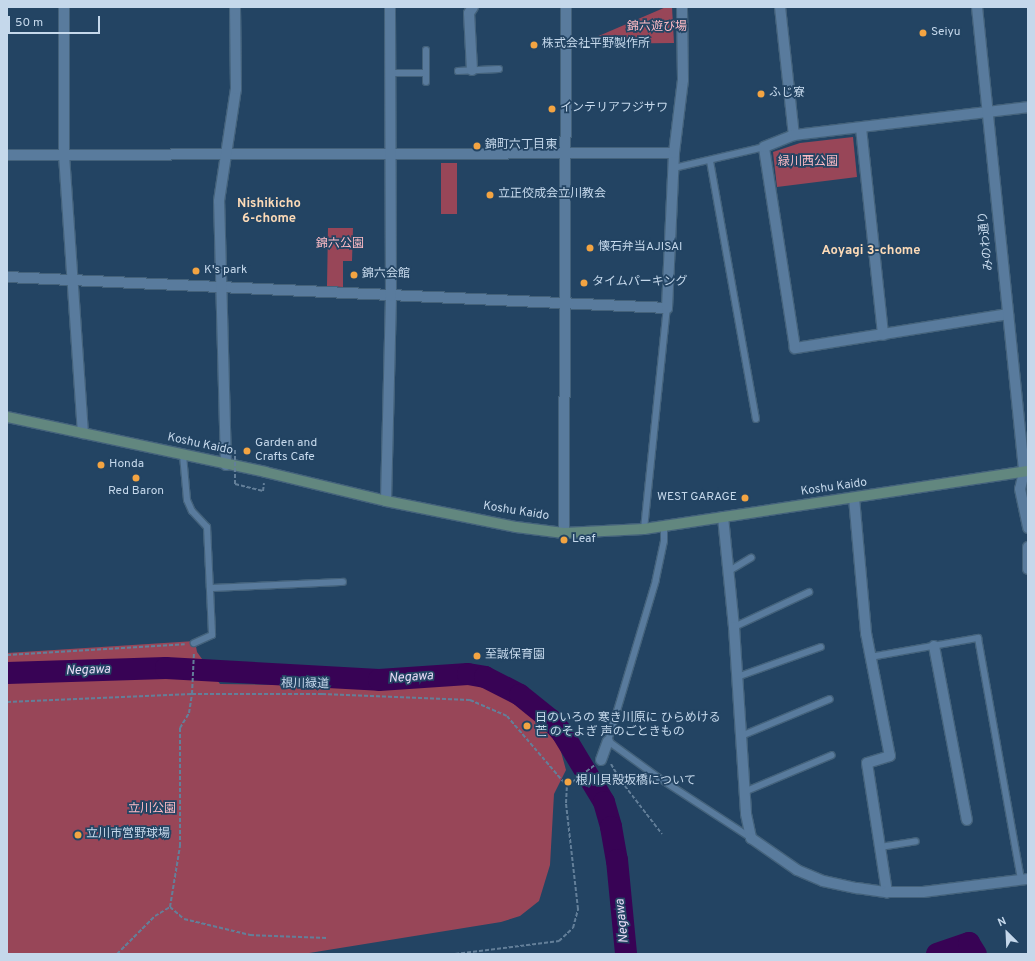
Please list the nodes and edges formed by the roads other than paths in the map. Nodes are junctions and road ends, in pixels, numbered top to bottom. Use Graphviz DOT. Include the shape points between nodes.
graph roads {
  1 [pos="64,7"];
  2 [pos="236,7"];
  3 [pos="390,7"];
  4 [pos="473,7"];
  5 [pos="566,7"];
  6 [pos="682,7"];
  7 [pos="780,7"];
  8 [pos="977,7"];
  9 [pos="426,50"];
  10 [pos="499,69"];
  11 [pos="472,70"];
  12 [pos="458,71"];
  13 [pos="390,73"];
  14 [pos="426,73"];
  15 [pos="426,82"];
  16 [pos="1028,106"];
  17 [pos="988,111"];
  18 [pos="861,128"];
  19 [pos="794,135"];
  20 [pos="764,147"];
  21 [pos="226,153"];
  22 [pos="674,153"];
  23 [pos="391,154"];
  24 [pos="566,154"];
  25 [pos="7,155"];
  26 [pos="64,155"];
  27 [pos="710,161"];
  28 [pos="674,168"];
  29 [pos="7,277"];
  30 [pos="74,280"];
  31 [pos="220,286"];
  32 [pos="391,296"];
  33 [pos="566,303"];
  34 [pos="667,308"];
  35 [pos="1008,314"];
  36 [pos="883,335"];
  37 [pos="7,417"];
  38 [pos="756,419"];
  39 [pos="83,433"];
  40 [pos="183,455"];
  41 [pos="226,465"];
  42 [pos="1026,471"];
  43 [pos="854,498"];
  44 [pos="386,501"];
  45 [pos="723,517"];
  46 [pos="664,526"];
  47 [pos="1028,528"];
  48 [pos="644,529"];
  49 [pos="564,533"];
  50 [pos="1028,547"];
  51 [pos="751,558"];
  52 [pos="1028,559"];
  53 [pos="1028,569"];
  54 [pos="729,571"];
  55 [pos="343,582"];
  56 [pos="210,588"];
  57 [pos="809,592"];
  58 [pos="734,627"];
  59 [pos="194,643"];
  60 [pos="934,646"];
  61 [pos="821,647"];
  62 [pos="870,657"];
  63 [pos="737,677"];
  64 [pos="830,699"];
  65 [pos="741,736"];
  66 [pos="608,741"];
  67 [pos="832,755"];
  68 [pos="600,759"];
  69 [pos="744,792"];
  70 [pos="967,820"];
  71 [pos="751,838"];
  72 [pos="916,842"];
  73 [pos="880,847"];
  74 [pos="1024,880"];
  75 [pos="887,892"];
  1 -- 26 [label="street"];
  2 -- 21 [label="street" via="236,89"];
  3 -- 13 [label="street"];
  4 -- 11 [label="street" via="469,13"];
  5 -- 24 [label="street"];
  6 -- 22 [label="street" via="683,80"];
  7 -- 19 [label="street"];
  8 -- 17 [label="street, みのわ通り"];
  9 -- 14 [label="lane"];
  10 -- 11 [label="lane"];
  11 -- 12 [label="lane"];
  13 -- 14 [label="lane"];
  13 -- 23 [label="street"];
  14 -- 15 [label="lane"];
  16 -- 17 [label="street"];
  17 -- 18 [label="street"];
  17 -- 35 [label="street, みのわ通り"];
  18 -- 19 [label="street"];
  18 -- 36 [label="street"];
  19 -- 20 [label="street"];
  20 -- 27 [label="lane"];
  20 -- 36 [label="street" via="795,348"];
  21 -- 23 [label="street"];
  21 -- 26 [label="street"];
  21 -- 31 [label="street" via="219,201"];
  22 -- 24 [label="street"];
  22 -- 28 [label="street"];
  23 -- 24 [label="street"];
  23 -- 32 [label="street"];
  24 -- 33 [label="street"];
  25 -- 26 [label="street"];
  26 -- 30 [label="street"];
  27 -- 28 [label="lane"];
  27 -- 38 [label="lane"];
  28 -- 34 [label="street"];
  29 -- 30 [label="street"];
  30 -- 31 [label="street"];
  30 -- 39 [label="street"];
  31 -- 32 [label="street"];
  31 -- 41 [label="street"];
  32 -- 33 [label="street"];
  32 -- 44 [label="street"];
  33 -- 34 [label="street"];
  33 -- 49 [label="street"];
  34 -- 48 [label="lane"];
  35 -- 36 [label="street"];
  35 -- 42 [label="street, みのわ通り"];
  37 -- 39 [label="main road, Koshu Kaido"];
  39 -- 40 [label="main road, Koshu Kaido"];
  40 -- 41 [label="main road, Koshu Kaido"];
  40 -- 56 [label="lane" via="187,500 192,511 207,528"];
  41 -- 44 [label="main road, Koshu Kaido"];
  42 -- 43 [label="main road, Koshu Kaido"];
  42 -- 47 [label="street, みのわ通り" via="1020,489"];
  43 -- 45 [label="main road, Koshu Kaido"];
  43 -- 62 [label="street"];
  44 -- 49 [label="main road, Koshu Kaido" via="516,527"];
  45 -- 46 [label="main road, Koshu Kaido"];
  45 -- 54 [label="street"];
  46 -- 48 [label="main road, Koshu Kaido"];
  46 -- 66 [label="lane" via="664,541 656,580"];
  48 -- 49 [label="main road, Koshu Kaido"];
  50 -- 52 [label="street"];
  51 -- 54 [label="lane"];
  52 -- 53 [label="street"];
  54 -- 58 [label="street"];
  55 -- 56 [label="lane"];
  56 -- 59 [label="lane" via="212,635"];
  57 -- 58 [label="lane"];
  58 -- 63 [label="street"];
  60 -- 62 [label="lane"];
  60 -- 70 [label="street"];
  60 -- 74 [label="lane" via="978,638"];
  61 -- 63 [label="lane"];
  62 -- 73 [label="street" via="890,756 867,763"];
  63 -- 65 [label="street"];
  64 -- 65 [label="lane"];
  65 -- 69 [label="street"];
  66 -- 68 [label="street"];
  66 -- 71 [label="lane" via="666,783"];
  67 -- 69 [label="lane"];
  69 -- 71 [label="street"];
  71 -- 75 [label="street" via="785,864 809,876 834,884"];
  72 -- 73 [label="lane"];
  73 -- 75 [label="street"];
  74 -- 75 [label="street" via="952,890"];
}
